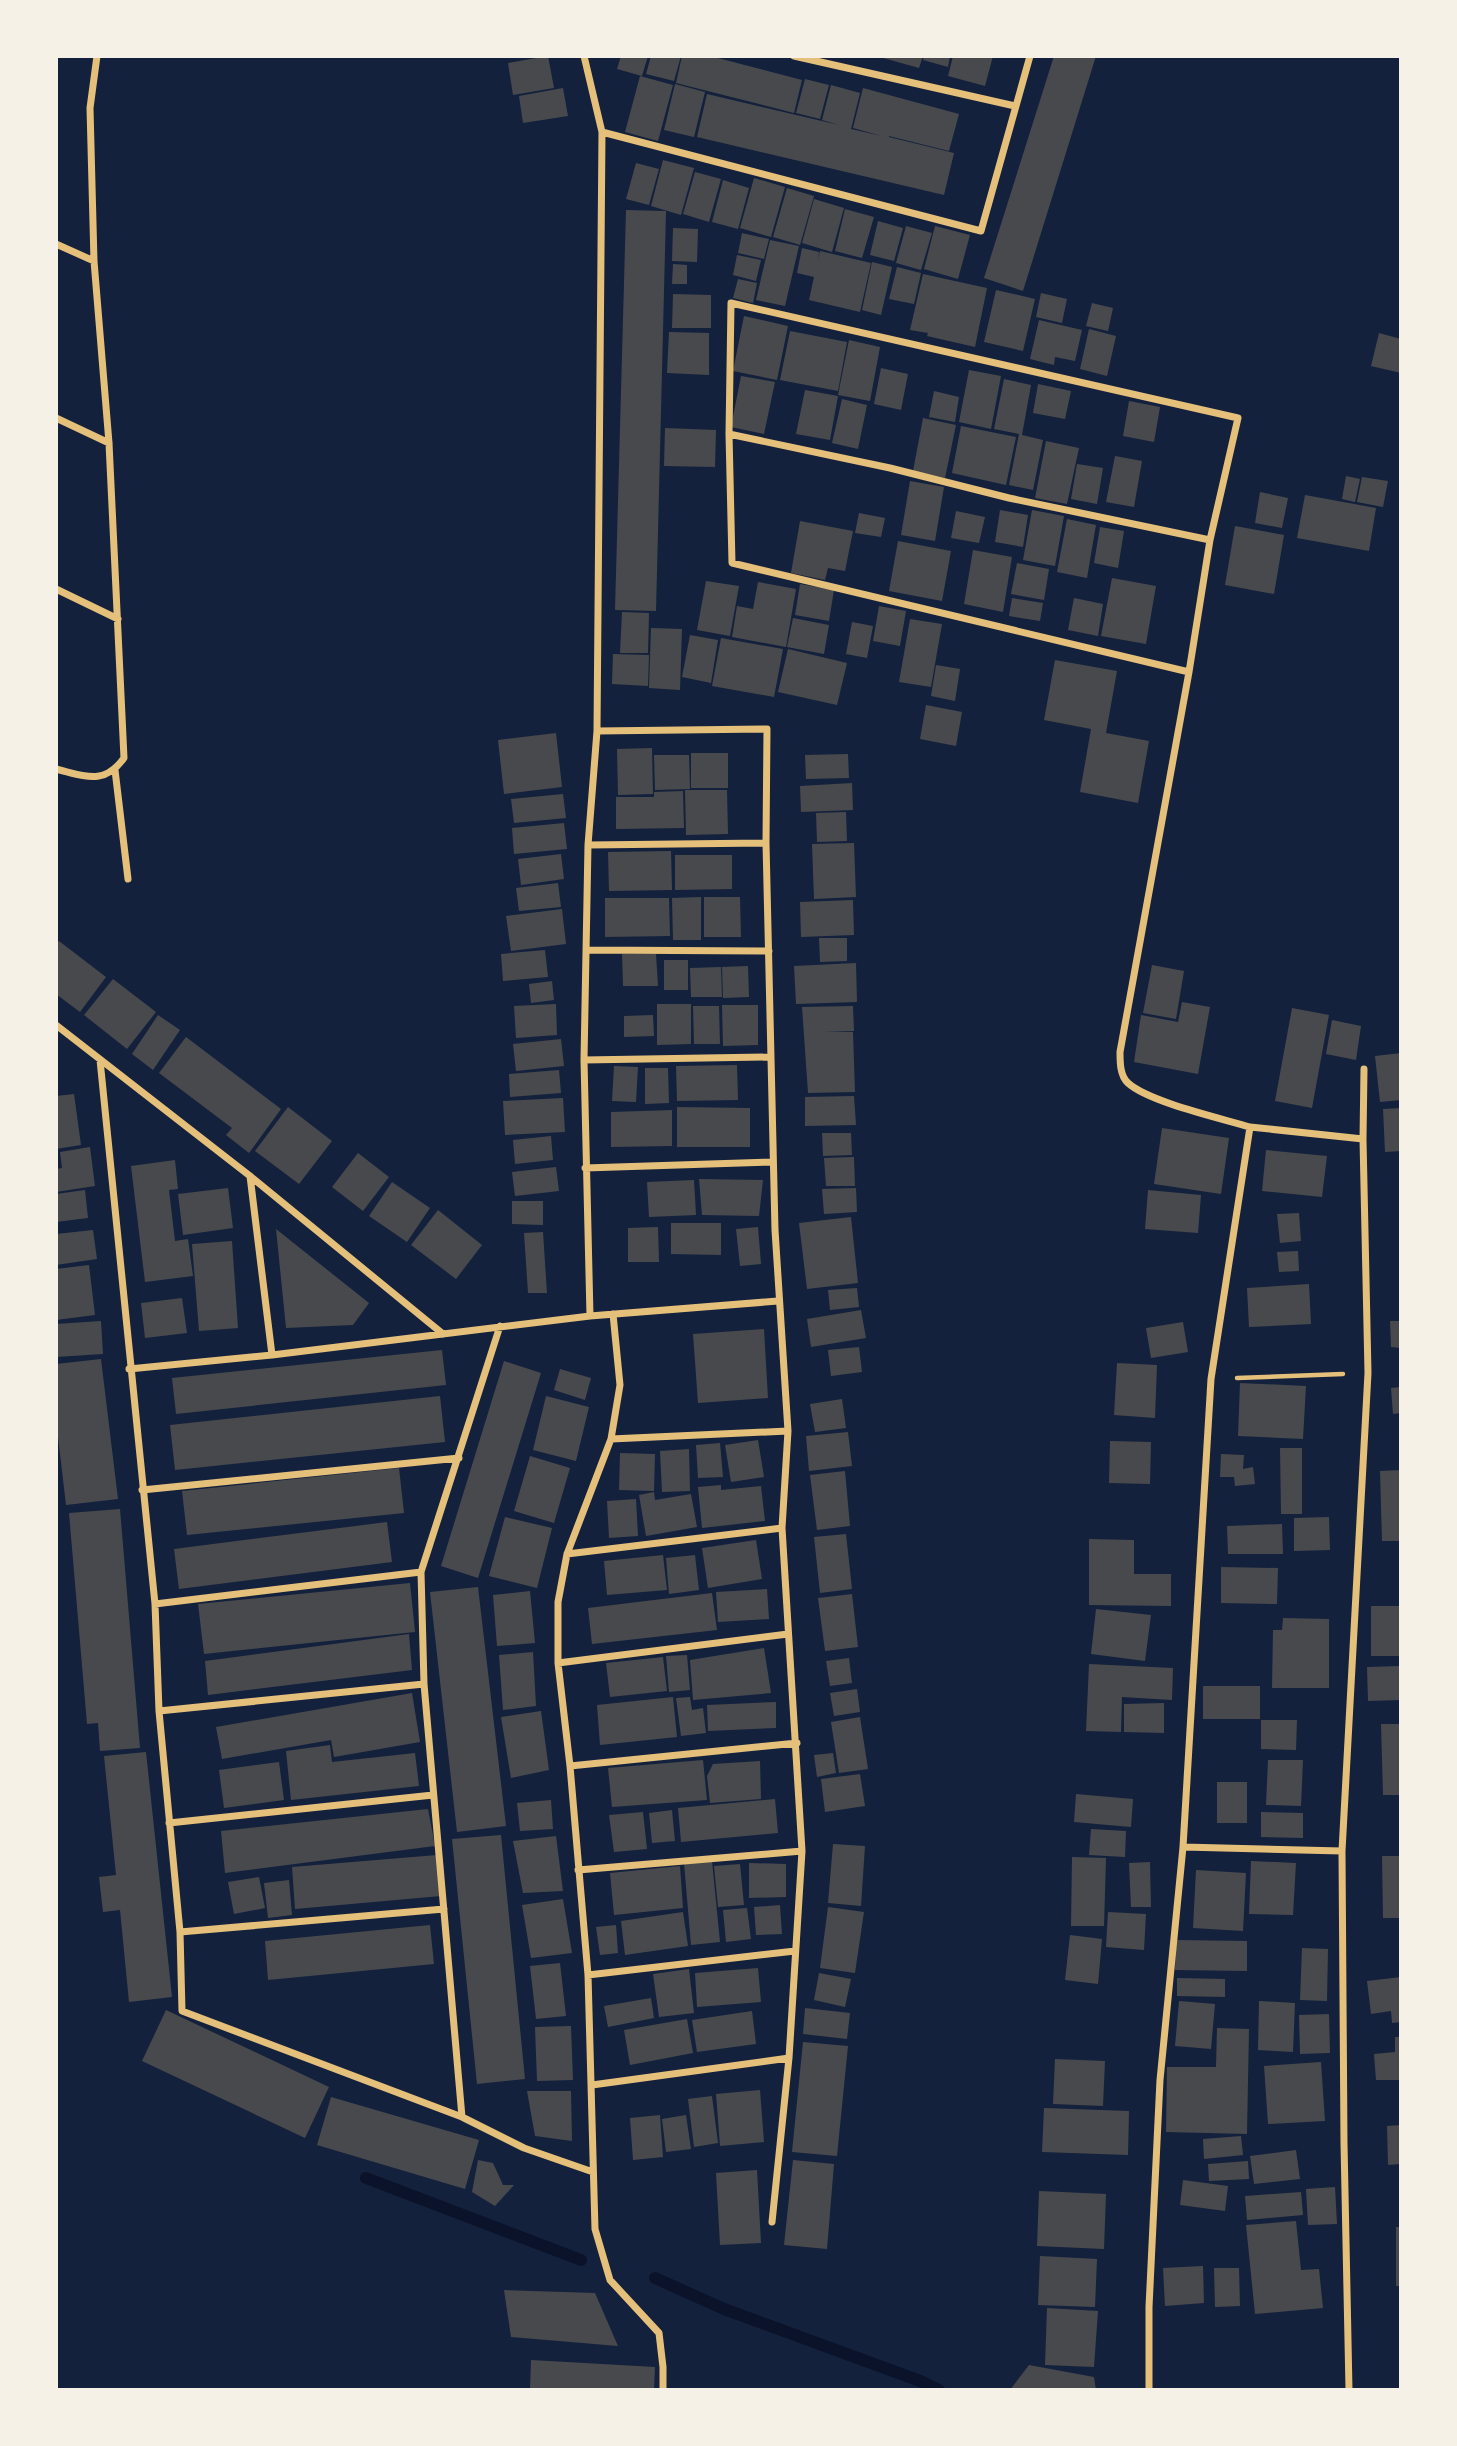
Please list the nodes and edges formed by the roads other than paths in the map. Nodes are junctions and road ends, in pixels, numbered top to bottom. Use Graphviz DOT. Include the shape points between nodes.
graph roads {
  1 [pos="97,56"];
  2 [pos="583,56"];
  3 [pos="794,56"];
  4 [pos="1030,56"];
  5 [pos="1015,106"];
  6 [pos="602,132"];
  7 [pos="56,244"];
  8 [pos="94,261"];
  9 [pos="56,418"];
  10 [pos="729,434"];
  11 [pos="109,443"];
  12 [pos="1210,540"];
  13 [pos="56,589"];
  14 [pos="118,619"];
  15 [pos="1189,671"];
  16 [pos="597,731"];
  17 [pos="56,769"];
  18 [pos="115,770"];
  19 [pos="766,843"];
  20 [pos="588,845"];
  21 [pos="128,879"];
  22 [pos="587,950"];
  23 [pos="769,951"];
  24 [pos="56,1025"];
  25 [pos="771,1056"];
  26 [pos="100,1060"];
  27 [pos="584,1060"];
  28 [pos="1364,1069"];
  29 [pos="1250,1127"];
  30 [pos="1363,1139"];
  31 [pos="773,1162"];
  32 [pos="585,1168"];
  33 [pos="250,1176"];
  34 [pos="778,1301"];
  35 [pos="613,1314"];
  36 [pos="590,1316"];
  37 [pos="500,1326"];
  38 [pos="443,1334"];
  39 [pos="272,1355"];
  40 [pos="129,1369"];
  41 [pos="788,1431"];
  42 [pos="611,1438"];
  43 [pos="459,1458"];
  44 [pos="142,1490"];
  45 [pos="782,1528"];
  46 [pos="567,1554"];
  47 [pos="421,1572"];
  48 [pos="155,1604"];
  49 [pos="788,1634"];
  50 [pos="558,1663"];
  51 [pos="424,1684"];
  52 [pos="159,1711"];
  53 [pos="797,1743"];
  54 [pos="570,1766"];
  55 [pos="433,1795"];
  56 [pos="169,1823"];
  57 [pos="1183,1847"];
  58 [pos="802,1851"];
  59 [pos="1342,1851"];
  60 [pos="578,1870"];
  61 [pos="444,1909"];
  62 [pos="180,1932"];
  63 [pos="794,1951"];
  64 [pos="588,1975"];
  65 [pos="789,2058"];
  66 [pos="592,2085"];
  67 [pos="462,2117"];
  68 [pos="593,2172"];
  69 [pos="772,2222"];
  70 [pos="663,2390"];
  71 [pos="1149,2390"];
  72 [pos="1349,2390"];
  1 -- 8 [label="street" via="90,108"];
  2 -- 6 [label="street"];
  3 -- 5 [label="street"];
  4 -- 5 [label="street"];
  5 -- 6 [label="street" via="981,231"];
  6 -- 16 [label="street"];
  7 -- 8 [label="street"];
  8 -- 11 [label="street"];
  9 -- 11 [label="street"];
  10 -- 12 [label="street"];
  10 -- 12 [label="street" via="731,303 1238,418"];
  10 -- 15 [label="street" via="732,563"];
  11 -- 14 [label="street"];
  12 -- 15 [label="street"];
  13 -- 14 [label="street"];
  14 -- 18 [label="street" via="124,758"];
  15 -- 29 [label="street" via="1120,1066 1126,1081 1146,1095"];
  16 -- 19 [label="street" via="767,729"];
  16 -- 20 [label="street"];
  17 -- 18 [label="street" via="95,778"];
  18 -- 21 [label="street"];
  19 -- 20 [label="street"];
  19 -- 23 [label="street"];
  20 -- 22 [label="street"];
  22 -- 23 [label="street"];
  22 -- 27 [label="street"];
  23 -- 25 [label="street"];
  24 -- 26 [label="street"];
  25 -- 27 [label="street"];
  25 -- 31 [label="street"];
  26 -- 33 [label="street"];
  26 -- 40 [label="street"];
  27 -- 32 [label="street"];
  28 -- 30 [label="street"];
  29 -- 30 [label="street"];
  29 -- 57 [label="street" via="1211,1378"];
  30 -- 59 [label="street" via="1368,1373"];
  31 -- 32 [label="street"];
  31 -- 34 [label="street"];
  32 -- 36 [label="street"];
  33 -- 38 [label="street"];
  33 -- 39 [label="street"];
  34 -- 35 [label="street"];
  34 -- 41 [label="street"];
  35 -- 36 [label="street"];
  35 -- 42 [label="street" via="620,1385"];
  36 -- 37 [label="street"];
  37 -- 38 [label="street"];
  37 -- 43 [label="street"];
  38 -- 39 [label="street"];
  39 -- 40 [label="street"];
  40 -- 44 [label="street"];
  41 -- 42 [label="street"];
  41 -- 45 [label="street"];
  42 -- 46 [label="street"];
  43 -- 44 [label="street"];
  43 -- 47 [label="street"];
  44 -- 48 [label="street"];
  45 -- 46 [label="street"];
  45 -- 49 [label="street"];
  46 -- 50 [label="street" via="558,1602"];
  47 -- 48 [label="street"];
  47 -- 51 [label="street"];
  48 -- 52 [label="street"];
  49 -- 50 [label="street"];
  49 -- 53 [label="street"];
  50 -- 54 [label="street"];
  51 -- 52 [label="street"];
  51 -- 55 [label="street"];
  52 -- 56 [label="street"];
  53 -- 54 [label="street"];
  53 -- 58 [label="street"];
  54 -- 60 [label="street"];
  55 -- 56 [label="street"];
  55 -- 61 [label="street"];
  56 -- 62 [label="street"];
  57 -- 59 [label="street"];
  57 -- 71 [label="street" via="1160,2080"];
  58 -- 60 [label="street"];
  58 -- 63 [label="street"];
  59 -- 72 [label="street"];
  60 -- 64 [label="street"];
  61 -- 62 [label="street"];
  61 -- 67 [label="street"];
  62 -- 67 [label="street" via="182,2011"];
  63 -- 64 [label="street"];
  63 -- 65 [label="street"];
  64 -- 66 [label="street"];
  65 -- 66 [label="street"];
  65 -- 69 [label="street"];
  66 -- 68 [label="street"];
  67 -- 68 [label="street" via="524,2148"];
  68 -- 70 [label="street" via="595,2229 610,2280 659,2333"];
}
